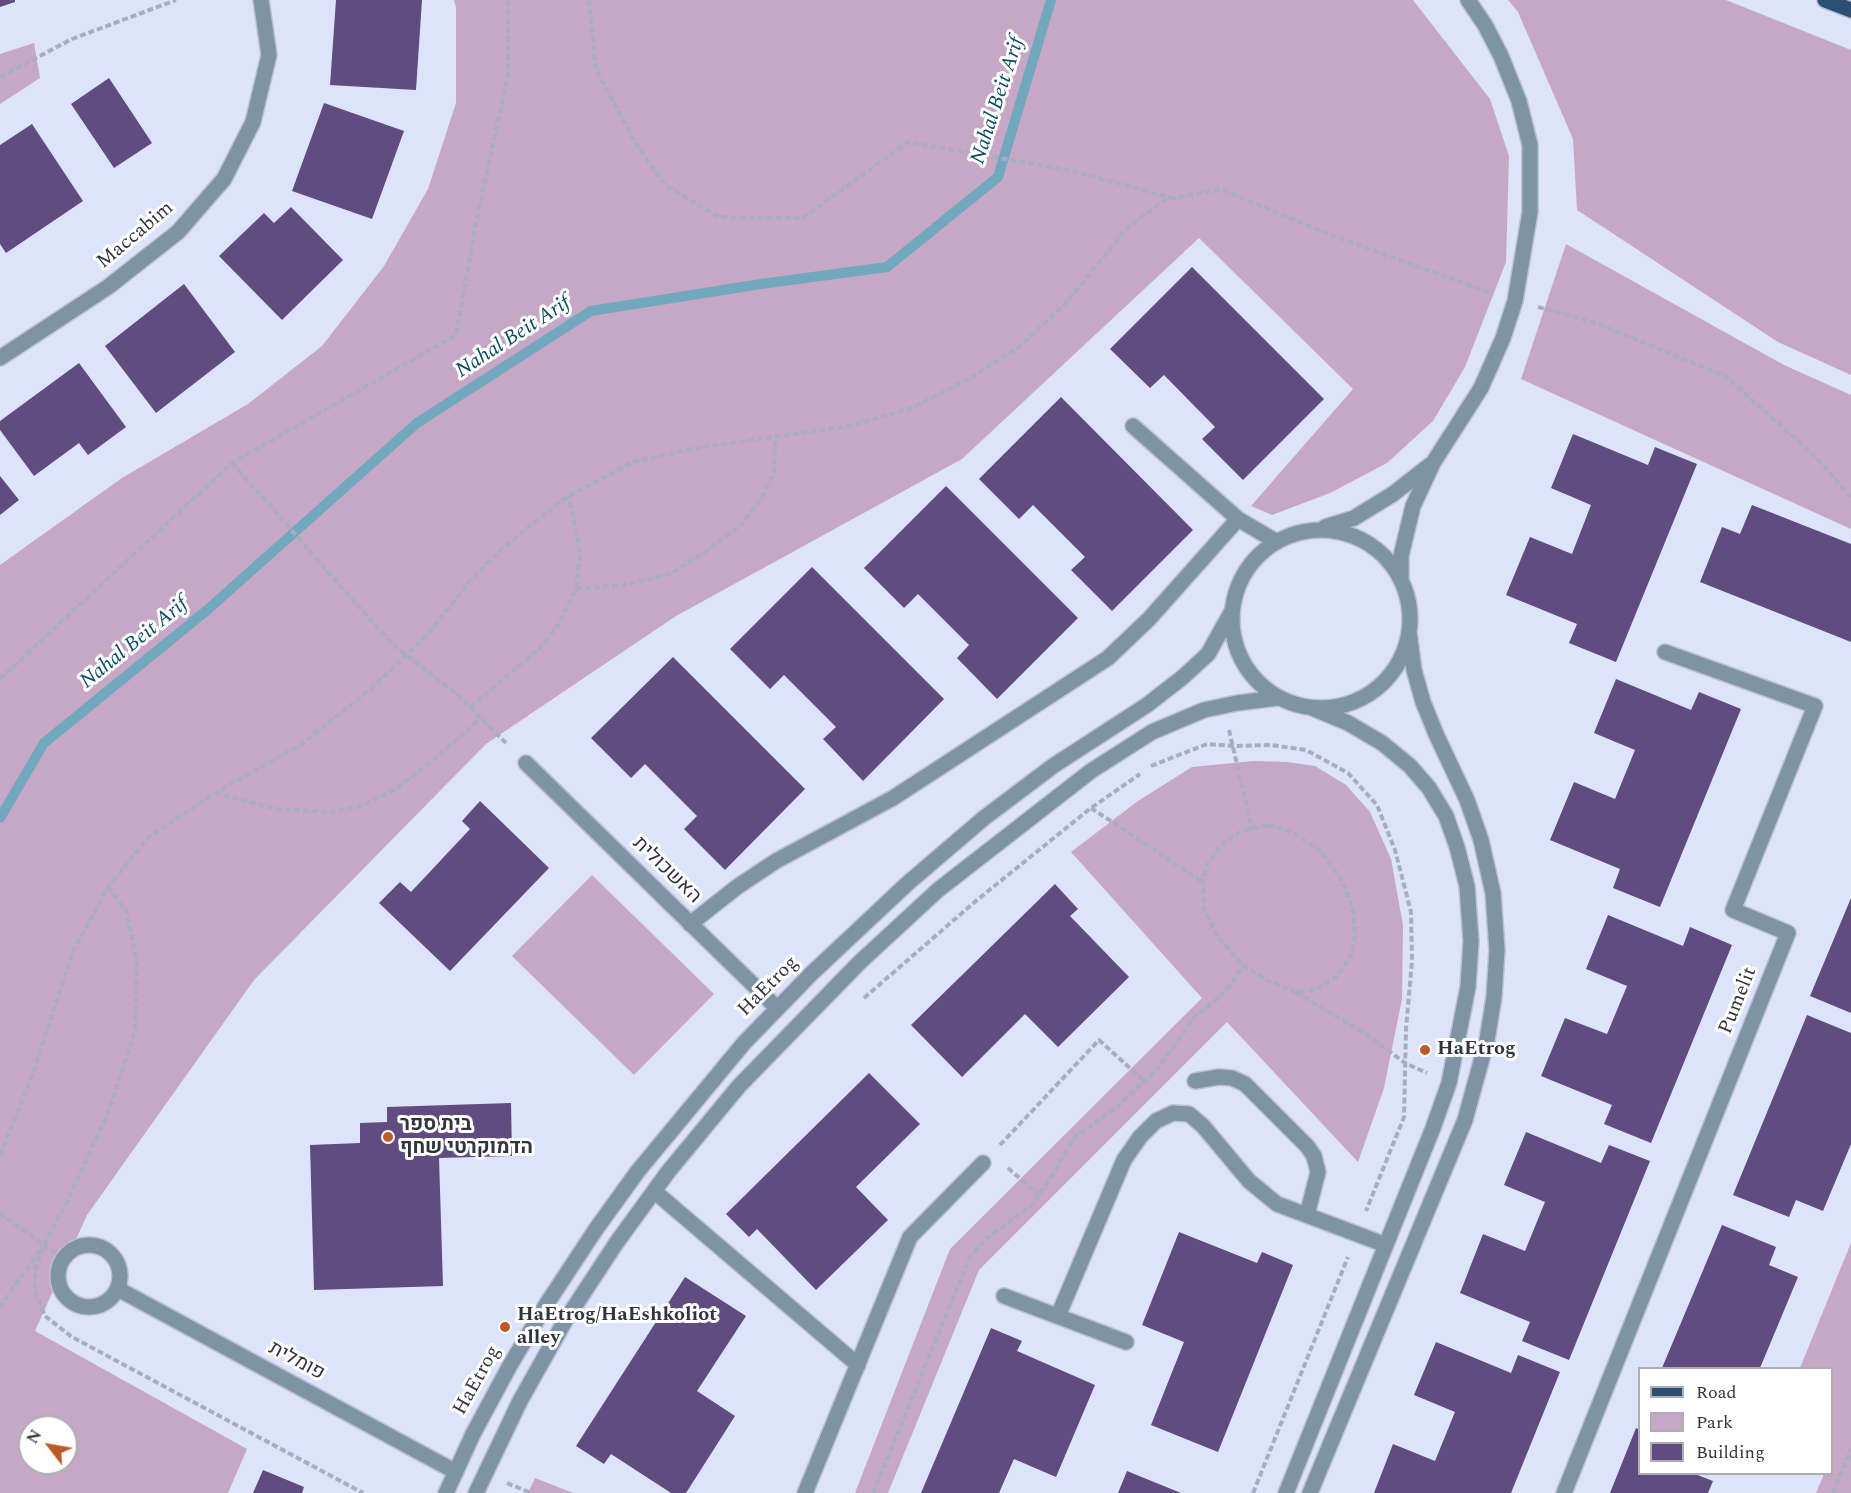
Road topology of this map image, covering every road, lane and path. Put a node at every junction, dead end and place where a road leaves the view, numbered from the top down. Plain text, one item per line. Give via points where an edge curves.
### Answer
1 (176, 0) edge
2 (261, 0) edge
3 (508, 0) edge
4 (589, 0) edge
5 (1468, 0) edge
6 (1825, 0) edge
7 (1851, 10) edge
8 (0, 77) edge
9 (1173, 198) junction
10 (1515, 301) junction
11 (0, 358) edge
12 (1133, 426) dead end
13 (775, 438) junction
14 (232, 463) junction
15 (1433, 463) junction
16 (569, 496) junction
17 (1851, 497) edge
18 (1238, 519) junction
19 (1318, 529) junction
20 (1276, 542) junction
21 (1401, 578) junction
22 (576, 589) junction
23 (1232, 611) junction
24 (1409, 632) junction
25 (1665, 652) dead end
26 (406, 655) junction
27 (0, 679) edge
28 (1278, 698) junction
29 (1223, 706) junction
30 (470, 707) junction
31 (1312, 708) junction
32 (481, 718) junction
33 (1233, 746) junction
34 (526, 763) joint
35 (1150, 766) dead end
36 (1142, 772) dead end
37 (215, 793) junction
38 (1060, 795) junction
39 (1091, 808) junction
40 (1252, 829) junction
41 (1203, 882) junction
42 (108, 887) junction
43 (690, 924) junction
44 (1244, 965) junction
45 (1295, 992) junction
46 (860, 1002) dead end
47 (777, 1008) junction
48 (1405, 1063) junction
49 (1144, 1081) junction
50 (1195, 1081) dead end
51 (1449, 1083) junction
52 (0, 1155) edge
53 (987, 1158) junction
54 (654, 1191) junction
55 (1039, 1195) junction
56 (0, 1213) edge
57 (1307, 1215) junction
58 (1357, 1234) junction
59 (44, 1245) junction
60 (1386, 1245) junction
61 (63, 1259) junction
62 (118, 1289) junction
63 (1004, 1296) dead end
64 (0, 1307) edge
65 (1058, 1316) junction
66 (1126, 1342) dead end
67 (858, 1365) junction
68 (1851, 1449) edge
69 (456, 1472) junction
70 (363, 1493) edge
71 (446, 1493) edge
72 (476, 1493) edge
73 (805, 1493) edge
74 (873, 1493) edge
75 (1253, 1493) edge
76 (1286, 1493) edge
77 (1310, 1493) edge
78 (1564, 1493) edge
79 (1833, 1493) edge

1 - 8 path via 72,39
2 - 11 street, Maccabim via 269,55 253,122 225,179 178,232 108,287
3 - 14 path via 508,75 456,335
4 - 9 path via 596,69 635,142 665,185 719,217 803,218 908,142 1073,171
5 - 10 street via 1501,56 1519,101 1530,145 1530,212
6 - 7 main road
9 - 10 path via 1221,189 1328,234
9 - 13 path via 1164,200 1128,227 1066,303 1020,346 974,376 912,408 849,426
10 - 15 street via 1481,388
10 - 17 path via 1596,323 1725,376 1812,453
12 - 18 street
13 - 16 path via 697,448 633,462
13 - 22 path via 774,472 761,499 741,525 670,574 624,585
14 - 26 path
14 - 27 path
15 - 19 street via 1354,518
15 - 21 street via 1413,506 1401,556
16 - 22 path via 580,554
16 - 26 path via 503,548
18 - 20 street
18 - 43 street via 1149,619 1108,657 894,798 776,861
19 - 20 street via 1290,534
19 - 21 street via 1358,536 1390,561
20 - 23 street via 1246,568 1234,594
21 - 24 street via 1409,602
22 - 30 path via 559,624 539,649
23 - 28 street via 1236,650 1243,664 1264,689
23 - 47 street, HaEtrog via 1208,654 1183,677 984,818 908,883
24 - 31 street via 1404,652 1381,686 1347,705
24 - 77 street via 1414,670 1424,702 1481,840 1493,893 1497,950 1494,997 1487,1040 1465,1120
25 - 78 street, Pumelit via 1815,706 1733,910 1788,933
26 - 30 path
26 - 37 path via 302,744
28 - 29 street
28 - 31 street
29 - 33 path
29 - 38 street via 1152,732
30 - 32 path
31 - 51 street via 1382,743 1410,766 1446,816 1467,886 1471,941 1468,987
32 - 34 path
32 - 37 path via 396,789 358,807 332,812 277,809
33 - 35 path via 1207,744
33 - 40 path
33 - 48 path via 1271,745 1306,750 1348,773 1377,805 1395,850 1412,912
34 - 43 street, האשכולית
36 - 39 path
37 - 42 path via 149,837
38 - 39 path
38 - 54 street via 938,890 860,962 739,1086
39 - 41 path
39 - 46 path
40 - 41 path via 1224,842 1207,865
40 - 45 path via 1268,825 1293,832 1322,853 1341,879 1353,909 1352,954 1336,977 1314,990
41 - 44 path via 1204,908 1217,936
42 - 52 path via 73,951 32,1076
42 - 59 path via 126,910 137,962 135,1031 108,1113
43 - 47 street, האשכולית
44 - 45 path
44 - 49 path via 1217,999 1194,1018
45 - 48 path via 1369,1036
47 - 69 street, HaEtrog via 690,1107 596,1230 509,1366
48 - 51 path
48 - 58 path via 1404,1117
49 - 53 path via 1099,1040
49 - 55 path via 1076,1137
50 - 57 street via 1219,1077 1245,1084 1307,1146 1318,1172
51 - 60 street
53 - 55 path
53 - 67 street via 910,1237
54 - 67 street
54 - 72 street via 565,1321 520,1401
55 - 74 path via 970,1257
56 - 59 path
57 - 58 street
57 - 65 street via 1263,1194 1203,1126 1189,1114 1173,1113 1156,1121 1124,1160
58 - 60 street
58 - 75 path
59 - 61 path
59 - 64 path
59 - 70 path via 35,1270 35,1290 45,1316 72,1336
60 - 76 street
61 - 62 street via 80,1246 100,1247 116,1259 120,1269
61 - 62 street via 59,1268 60,1289 74,1304 103,1304
62 - 69 street, פומלית
63 - 65 street
65 - 66 street
67 - 73 street
68 - 79 path
69 - 71 street, HaEtrog

